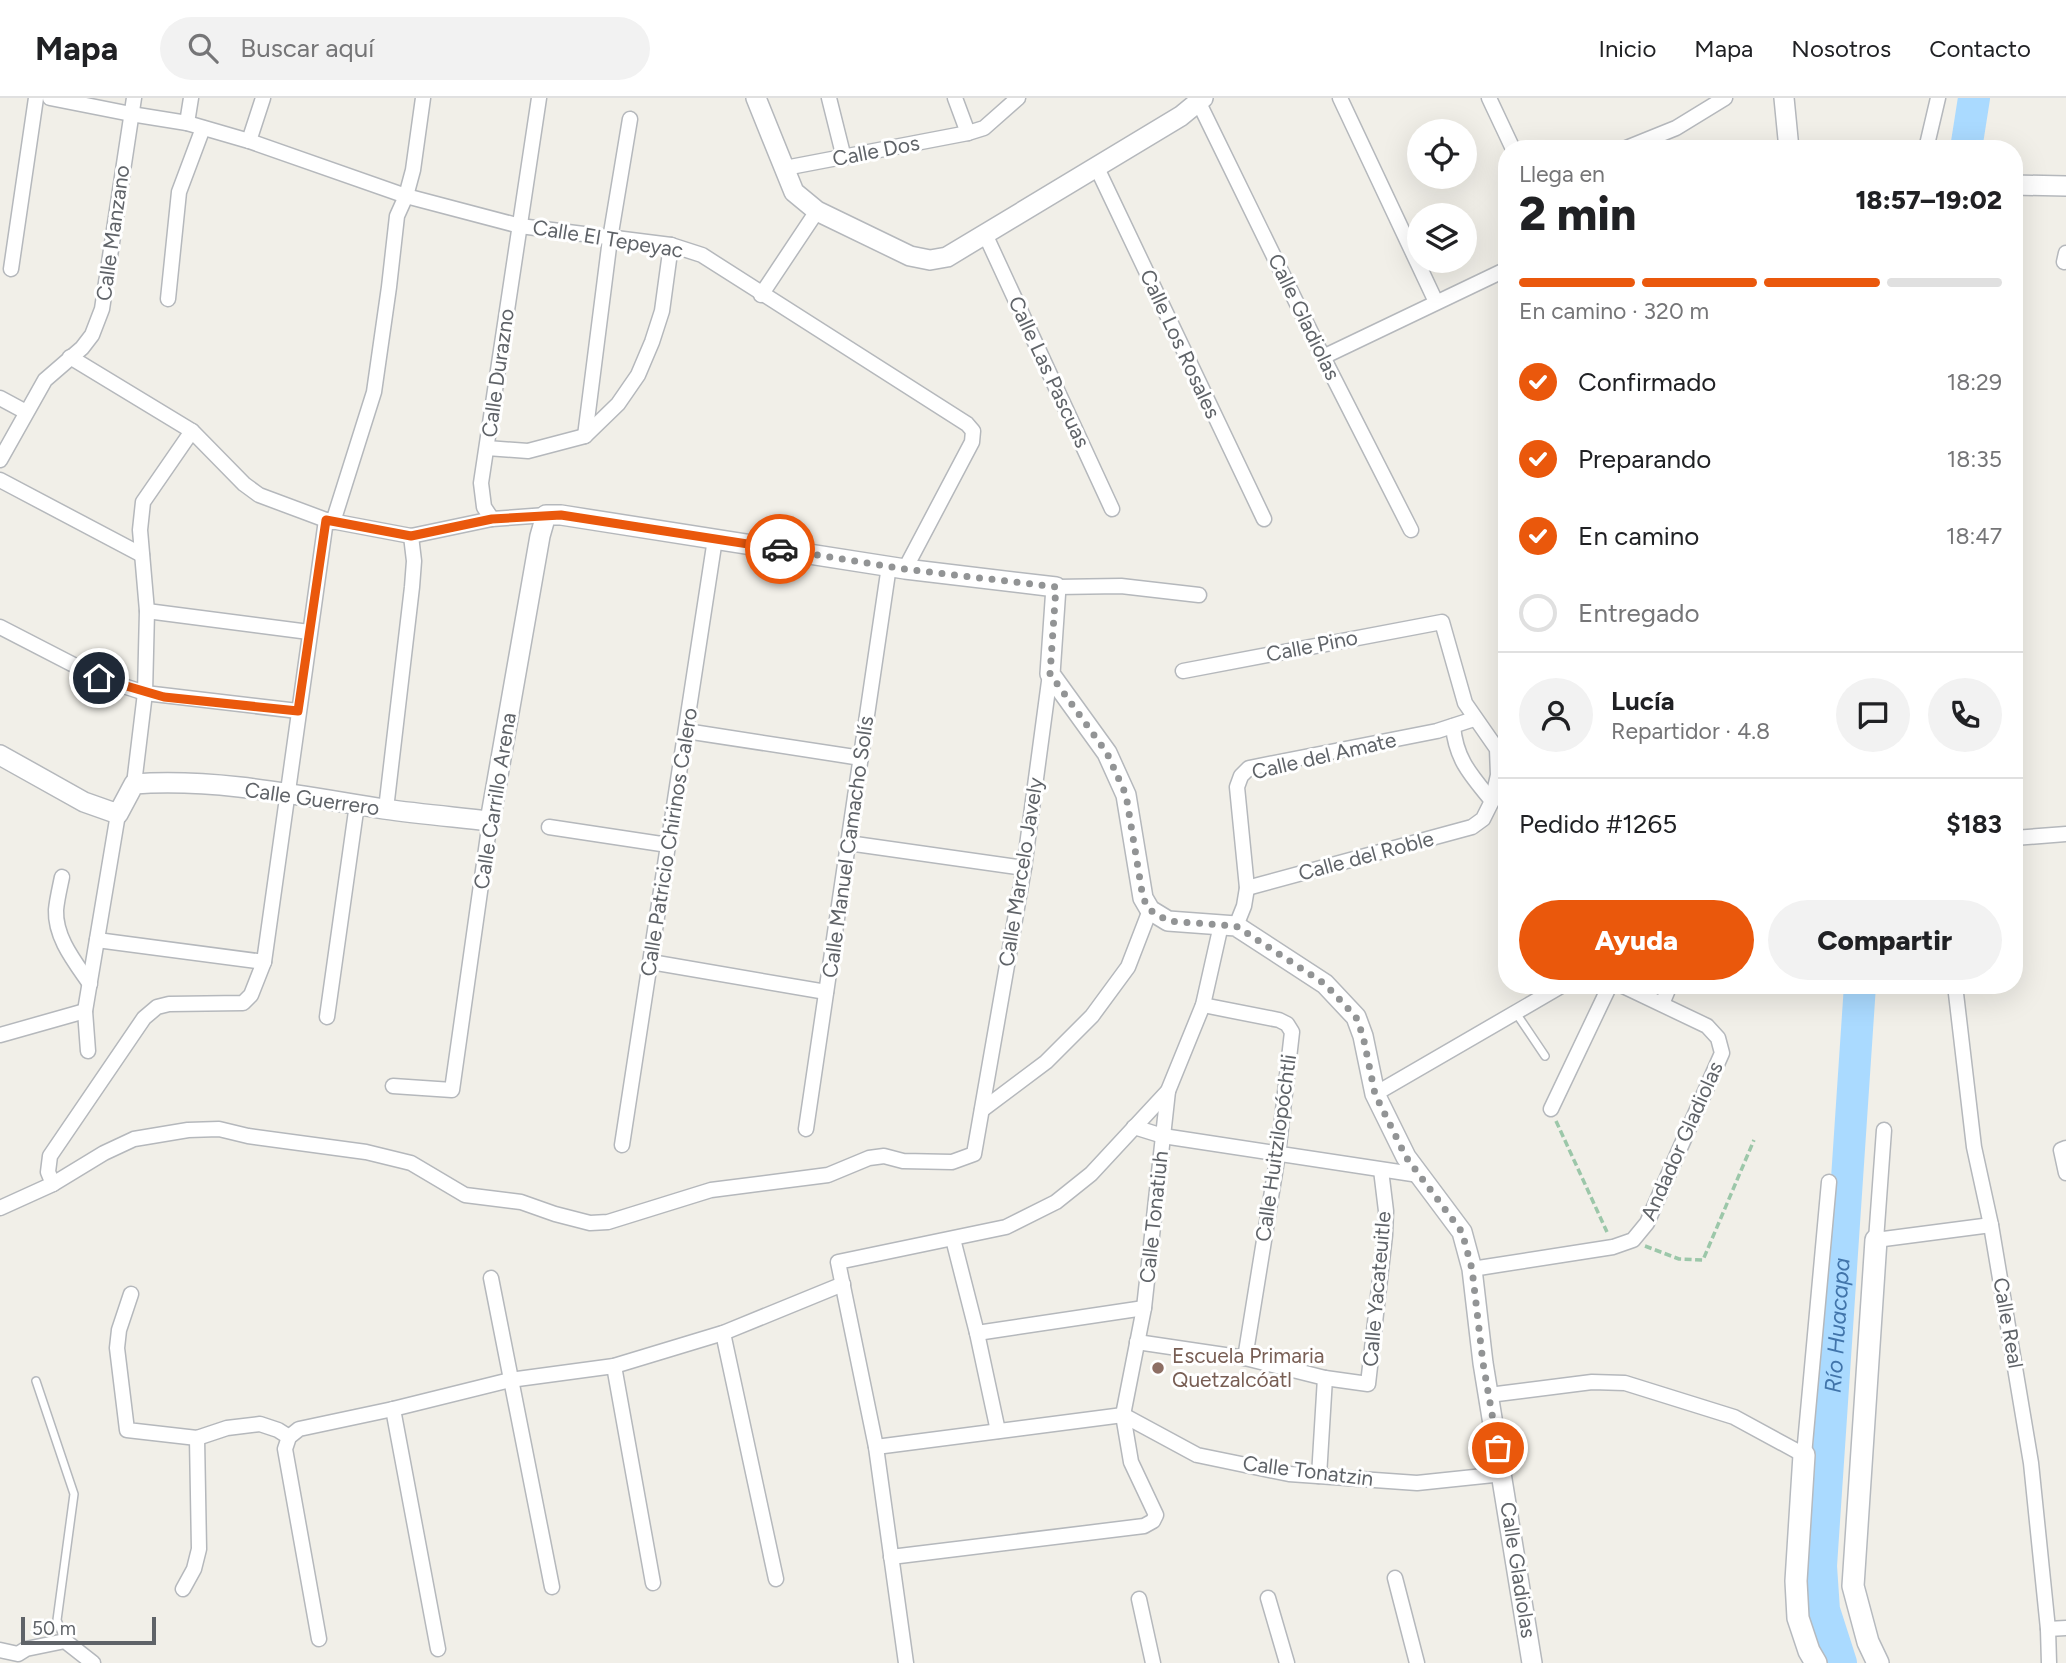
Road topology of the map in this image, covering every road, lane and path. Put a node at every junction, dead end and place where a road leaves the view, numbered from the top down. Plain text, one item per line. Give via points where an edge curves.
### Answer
1 (36, 98) edge
2 (50, 98) edge
3 (134, 98) edge
4 (191, 98) edge
5 (263, 98) edge
6 (424, 98) edge
7 (539, 98) edge
8 (756, 98) edge
9 (829, 98) edge
10 (955, 98) edge
11 (1018, 98) edge
12 (1340, 98) edge
13 (1489, 98) edge
14 (1725, 98) edge
15 (1784, 98) edge
16 (1938, 98) edge
17 (1201, 100) edge
18 (131, 114) junction
19 (631, 118) dead end
20 (187, 123) junction
21 (203, 128) junction
22 (968, 133) junction
23 (1509, 140) edge
24 (1646, 140) edge
25 (1788, 140) edge
26 (1928, 140) edge
27 (249, 141) junction
28 (844, 158) junction
29 (785, 168) junction
30 (1097, 168) junction
31 (2023, 185) edge
32 (2066, 186) edge
33 (406, 196) junction
34 (817, 211) junction
35 (520, 226) junction
36 (985, 234) junction
37 (610, 239) junction
38 (671, 245) junction
39 (12, 269) dead end
40 (1498, 273) edge
41 (761, 295) junction
42 (168, 299) dead end
43 (1436, 302) junction
44 (1323, 357) junction
45 (70, 358) junction
46 (0, 398) edge
47 (26, 412) junction
48 (192, 430) junction
49 (585, 436) junction
50 (487, 448) junction
51 (0, 460) edge
52 (0, 480) edge
53 (1112, 509) dead end
54 (546, 514) junction
55 (492, 519) junction
56 (1264, 519) dead end
57 (329, 521) junction
58 (1411, 530) dead end
59 (411, 536) junction
60 (715, 539) junction
61 (142, 555) junction
62 (897, 567) junction
63 (1056, 587) junction
64 (1199, 595) dead end
65 (147, 611) junction
66 (0, 627) edge
67 (309, 632) junction
68 (1183, 671) dead end
69 (1050, 674) junction
70 (145, 693) junction
71 (298, 711) junction
72 (1474, 719) junction
73 (1453, 726) junction
74 (686, 731) junction
75 (1498, 743) edge
76 (0, 755) edge
77 (861, 758) junction
78 (1498, 775) edge
79 (134, 784) junction
80 (289, 793) junction
81 (1492, 801) junction
82 (356, 804) junction
83 (386, 809) junction
84 (118, 814) junction
85 (490, 821) junction
86 (549, 827) dead end
87 (2066, 834) edge
88 (2023, 837) edge
89 (848, 843) junction
90 (668, 845) junction
91 (1024, 868) junction
92 (62, 877) dead end
93 (1247, 888) junction
94 (1150, 910) junction
95 (1228, 925) junction
96 (97, 940) junction
97 (264, 962) junction
98 (651, 962) junction
99 (90, 984) junction
100 (827, 992) junction
101 (1548, 994) edge
102 (1606, 994) edge
103 (1640, 994) edge
104 (1666, 994) edge
105 (1956, 994) edge
106 (1661, 1004) junction
107 (1203, 1005) junction
108 (85, 1011) junction
109 (1516, 1013) junction
110 (327, 1017) dead end
111 (0, 1035) edge
112 (88, 1051) dead end
113 (1545, 1056) dead end
114 (393, 1086) dead end
115 (1168, 1091) junction
116 (1375, 1094) junction
117 (1551, 1109) joint
118 (982, 1110) junction
119 (1134, 1127) junction
120 (806, 1129) dead end
121 (1884, 1130) dead end
122 (1163, 1136) junction
123 (1754, 1140) dead end
124 (622, 1145) dead end
125 (2066, 1148) edge
126 (1278, 1154) junction
127 (1381, 1170) junction
128 (2066, 1173) edge
129 (1419, 1175) junction
130 (1829, 1182) dead end
131 (53, 1184) junction
132 (0, 1208) edge
133 (1991, 1225) junction
134 (953, 1239) junction
135 (1633, 1240) junction
136 (1876, 1240) junction
137 (1613, 1247) junction
138 (1472, 1269) junction
139 (491, 1278) dead end
140 (843, 1284) junction
141 (131, 1294) dead end
142 (1144, 1308) junction
143 (723, 1333) junction
144 (977, 1333) junction
145 (1137, 1342) junction
146 (1245, 1358) junction
147 (614, 1366) junction
148 (1325, 1378) junction
149 (510, 1380) junction
150 (36, 1381) dead end
151 (1489, 1395) junction
152 (393, 1409) junction
153 (1123, 1415) junction
154 (998, 1432) junction
155 (289, 1437) junction
156 (197, 1438) junction
157 (876, 1447) junction
158 (1804, 1455) junction
159 (1503, 1474) junction
160 (1319, 1476) junction
161 (891, 1557) junction
162 (1395, 1578) dead end
163 (776, 1579) dead end
164 (653, 1583) dead end
165 (552, 1587) dead end
166 (183, 1589) dead end
167 (1268, 1598) dead end
168 (1139, 1599) dead end
169 (2066, 1628) edge
170 (2048, 1629) junction
171 (319, 1639) dead end
172 (65, 1641) junction
173 (0, 1650) edge
174 (438, 1650) dead end
175 (17, 1658) edge
176 (93, 1663) edge
177 (906, 1663) edge
178 (1153, 1663) edge
179 (1287, 1663) edge
180 (1417, 1663) edge
181 (1532, 1663) edge
182 (1816, 1663) edge
183 (1878, 1663) edge
184 (2049, 1663) edge

1 - 39 street
2 - 18 street, Calle El Tepeyac
3 - 18 street, Calle Manzano
4 - 20 street
5 - 27 street
6 - 33 street
7 - 35 street, Calle Durazno
8 - 29 street
9 - 28 street
10 - 22 street
11 - 22 street, Calle Dos via 984,128
12 - 43 street
13 - 23 street
14 - 24 street
15 - 25 street
16 - 26 street
17 - 30 street
17 - 44 street, Calle Gladiolas
18 - 20 street, Calle El Tepeyac
18 - 45 street, Calle Manzano via 103,309 92,335
19 - 37 street
20 - 21 street, Calle El Tepeyac
21 - 27 street, Calle El Tepeyac
21 - 42 street via 179,192
22 - 28 street, Calle Dos
27 - 33 street, Calle El Tepeyac
28 - 29 street, Calle Dos
29 - 34 street via 794,192
30 - 36 street
30 - 56 street, Calle Los Rosales
31 - 32 street
33 - 35 street, Calle El Tepeyac
33 - 57 street via 397,216 374,392
34 - 36 street via 909,256 930,260 947,257
34 - 41 street
35 - 37 street, Calle El Tepeyac
35 - 50 street, Calle Durazno
36 - 53 street, Calle Las Pascuas
37 - 38 street, Calle El Tepeyac
37 - 49 street
38 - 41 street, Calle El Tepeyac via 702,255
38 - 49 street via 662,311 638,374 618,404
40 - 43 street
41 - 62 street, Calle El Tepeyac via 973,431 972,442
43 - 44 street
44 - 58 street, Calle Gladiolas
45 - 47 street, Calle Manzano via 45,380
45 - 48 street
46 - 47 street
47 - 51 street, Calle Manzano
48 - 57 street via 259,495
48 - 61 street via 144,502
49 - 50 street via 528,451
50 - 55 street, Calle Durazno via 481,483 484,507
52 - 61 street
54 - 55 street
54 - 60 street
54 - 85 street, Calle Carrillo Arena
55 - 59 street
57 - 59 street
57 - 67 street
59 - 83 street via 412,587
60 - 62 street
60 - 74 street, Calle Patricio Chirinos Calero
61 - 65 street
62 - 63 street
62 - 77 street, Calle Manuel Camacho Solís
63 - 64 street via 1121,586
63 - 69 street, Calle Marcelo Javely
65 - 67 street
65 - 70 street
66 - 70 street via 99,678
67 - 71 street
68 - 72 street, Calle Pino via 1442,622 1465,703
69 - 91 street, Calle Marcelo Javely
69 - 94 street via 1107,753 1126,795 1143,898
70 - 71 street
70 - 79 street
71 - 80 street
72 - 73 street, Calle del Amate
72 - 75 street
73 - 81 street via 1461,761
73 - 93 street, Calle del Amate via 1249,768 1237,788
74 - 77 street
74 - 90 street, Calle Patricio Chirinos Calero
76 - 84 street via 84,802
77 - 89 street, Calle Manuel Camacho Solís
78 - 81 street
79 - 80 street, Calle Guerrero via 164,782
79 - 84 street
80 - 82 street, Calle Guerrero
80 - 97 street
81 - 93 street, Calle del Roble via 1483,819 1472,827
82 - 83 street, Calle Guerrero
82 - 110 street
83 - 85 street, Calle Guerrero
84 - 96 street
85 - 114 street, Calle Carrillo Arena via 452,1090
86 - 90 street
87 - 88 street
89 - 91 street
89 - 100 street, Calle Manuel Camacho Solís
90 - 98 street, Calle Patricio Chirinos Calero
91 - 118 street, Calle Marcelo Javely
92 - 99 street via 56,911 60,930 66,950
93 - 95 street, Calle del Amate via 1244,906
94 - 95 street via 1168,921
94 - 118 street via 1128,967 1093,1016 1046,1062
95 - 107 street, Calle del Amate
95 - 116 street, Calle Gladiolas via 1325,984 1356,1017
96 - 97 street
96 - 99 street
97 - 131 street via 243,1003 169,1004 144,1018 50,1156 48,1172
98 - 100 street
98 - 124 street, Calle Patricio Chirinos Calero
99 - 108 street
100 - 120 street, Calle Manuel Camacho Solís
101 - 109 street
102 - 117 street
103 - 106 street
104 - 106 street
105 - 133 street, Calle Real via 1974,1147
106 - 135 street, Andador Gladiolas via 1707,1026 1718,1038 1722,1053 1647,1223
107 - 115 street, Calle del Amate
107 - 126 street, Calle Huitzilopóchtli via 1279,1020 1292,1032
108 - 111 street
108 - 112 street
109 - 113 lane
109 - 116 street
115 - 119 street
115 - 122 street, Calle Tonatiuh
116 - 129 street, Calle Gladiolas
117 - 137 path
118 - 131 street, Calle Marcelo Javely via 974,1154 952,1162 869,1158 828,1175 710,1190 608,1222 590,1223 521,1202 465,1195 400,1160 219,1129 134,1139
119 - 122 street
119 - 134 street via 1091,1174 1056,1202 1006,1227
121 - 136 street
122 - 126 street
122 - 142 street, Calle Tonatiuh
123 - 135 path via 1703,1259 1679,1259
125 - 128 street via 2061,1150
126 - 127 street
126 - 146 street, Calle Huitzilopóchtli
127 - 129 street
127 - 148 street, Calle Yacateuitle via 1385,1235 1368,1384
129 - 138 street, Calle Gladiolas via 1462,1232
130 - 158 street
131 - 132 street
133 - 136 street
133 - 170 street, Calle Real via 2032,1463
134 - 140 street via 838,1262
134 - 144 street
135 - 137 street
136 - 183 main road via 1853,1586
137 - 138 street
138 - 151 street, Calle Gladiolas
139 - 149 street
140 - 143 street
140 - 157 street
141 - 156 street via 117,1348 127,1430
142 - 144 street
142 - 145 street, Calle Tonatiuh
143 - 147 street
143 - 163 street
144 - 154 street
145 - 146 street, Calle Yacateuitle
145 - 153 street, Calle Tonatiuh
146 - 148 street, Calle Yacateuitle
147 - 149 street
147 - 164 street
148 - 160 street
149 - 152 street
149 - 165 street
150 - 172 lane via 74,1494 57,1620
151 - 158 street via 1592,1382 1625,1383 1734,1417
151 - 159 street, Calle Gladiolas
152 - 155 street via 299,1429
152 - 174 street
153 - 154 street
153 - 160 street, Calle Tonatzin via 1197,1455
153 - 161 street via 1131,1462 1154,1508 1153,1521 1144,1526
154 - 157 street
155 - 156 street via 260,1424 227,1427
155 - 171 street via 285,1449
156 - 166 street via 199,1549
157 - 161 street
158 - 182 main road via 1798,1618
159 - 160 street, Calle Tonatzin via 1417,1483
159 - 181 street, Calle Gladiolas
161 - 177 street
162 - 180 street
167 - 179 street
168 - 178 street
169 - 170 street
170 - 184 street, Calle Real
172 - 175 street via 26,1648
172 - 176 street
173 - 175 street

